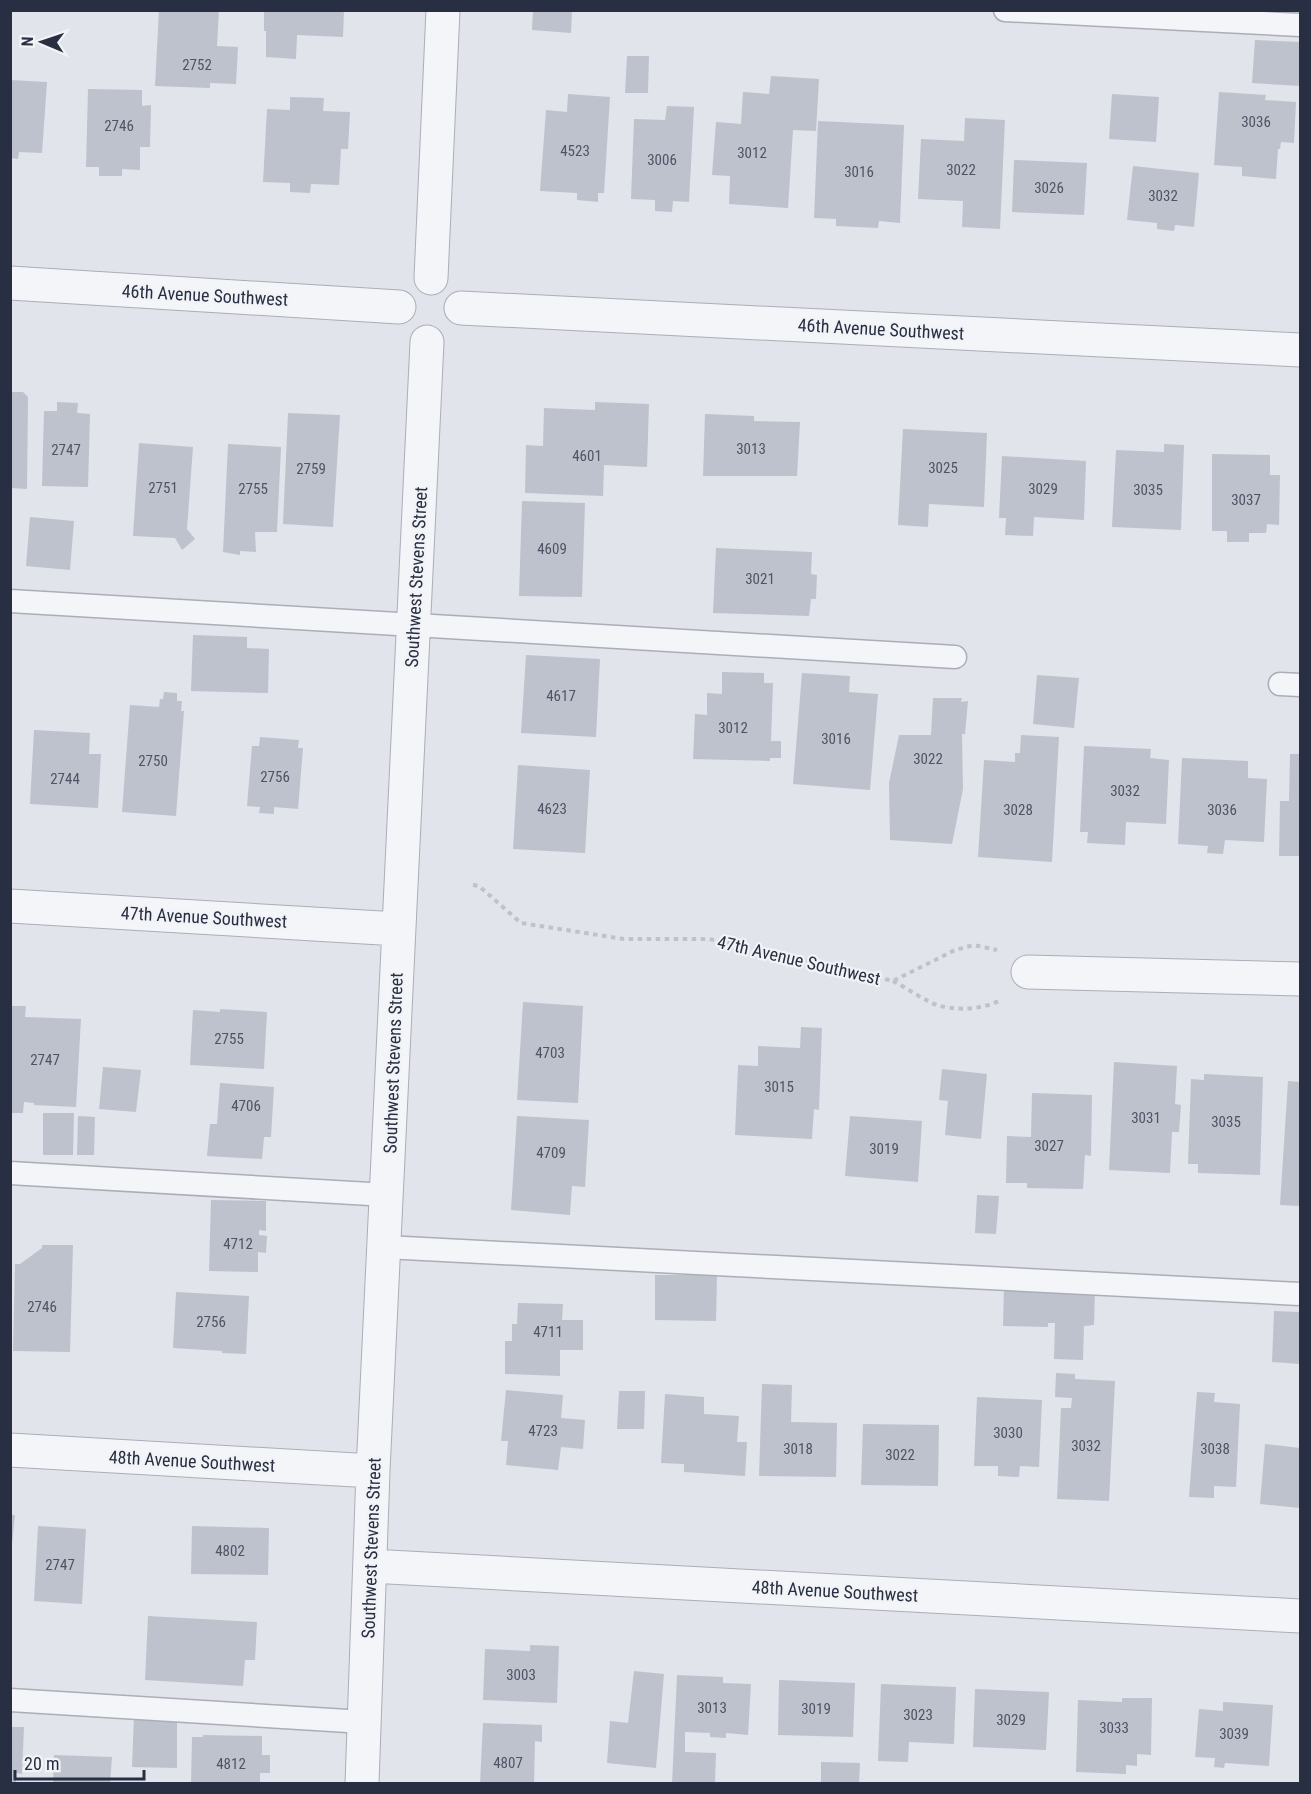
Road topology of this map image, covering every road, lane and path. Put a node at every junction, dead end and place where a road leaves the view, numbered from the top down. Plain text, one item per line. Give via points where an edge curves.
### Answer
1 (443, 10) edge
2 (1005, 10) edge
3 (1300, 25) edge
4 (431, 278) junction
5 (10, 283) edge
6 (399, 307) junction
7 (461, 308) junction
8 (427, 342) junction
9 (1300, 350) edge
10 (10, 601) edge
11 (414, 624) junction
12 (955, 657) dead end
13 (473, 885) dead end
14 (10, 906) edge
15 (398, 929) junction
16 (1028, 972) junction
17 (1300, 979) edge
18 (893, 981) junction
19 (10, 1173) edge
20 (387, 1196) junction
21 (385, 1247) junction
22 (1300, 1294) edge
23 (10, 1450) edge
24 (373, 1471) junction
25 (370, 1566) junction
26 (1300, 1616) edge
27 (10, 1700) edge
28 (364, 1722) junction
29 (362, 1784) edge

1 - 4 street
2 - 3 lane
4 - 6 street via 410,285
4 - 7 street via 448,284 461,300
5 - 6 street, 46th Avenue Southwest
6 - 8 street via 406,332
7 - 8 street via 455,331 436,342
7 - 9 street, 46th Avenue Southwest
8 - 11 street, Southwest Stevens Street
10 - 11 lane
11 - 12 lane
11 - 15 street, Southwest Stevens Street
13 - 18 path, 47th Avenue Southwest via 521,923 624,939 709,939
14 - 15 street, 47th Avenue Southwest
15 - 20 street, Southwest Stevens Street
16 - 17 street
16 - 18 path, 47th Avenue Southwest via 1017,954 974,945 955,950
16 - 18 path via 1018,991 990,1005 968,1009 939,1006
19 - 20 lane
20 - 21 street, Southwest Stevens Street
21 - 22 lane
21 - 24 street, Southwest Stevens Street
23 - 24 street, 48th Avenue Southwest
24 - 25 street, Southwest Stevens Street
25 - 26 street, 48th Avenue Southwest
25 - 28 street, Southwest Stevens Street
27 - 28 lane
28 - 29 street, Southwest Stevens Street

